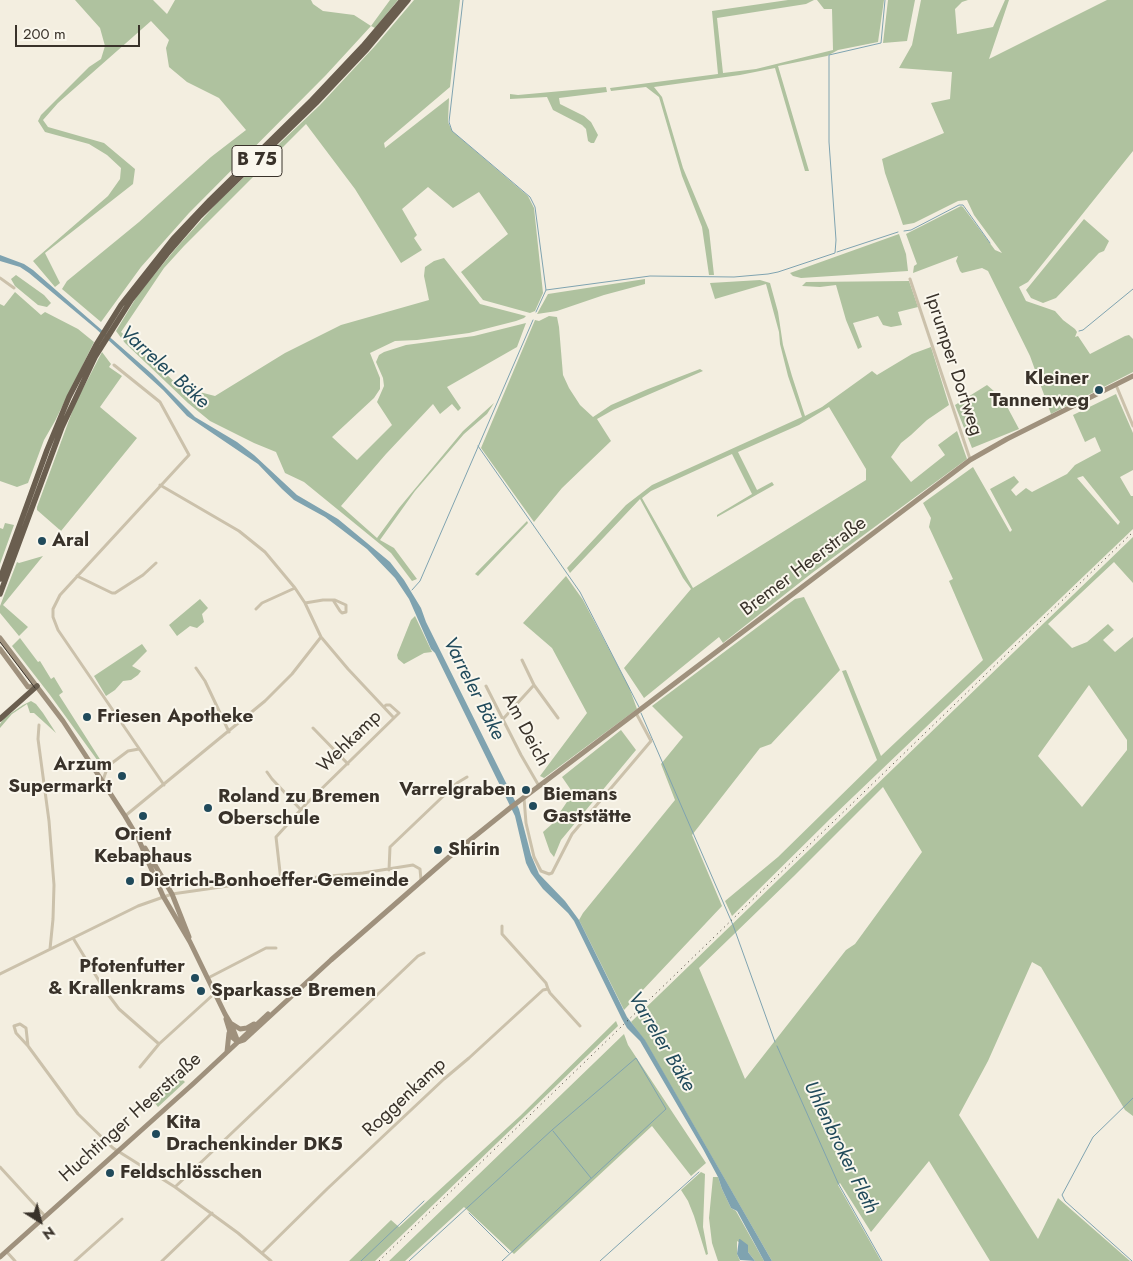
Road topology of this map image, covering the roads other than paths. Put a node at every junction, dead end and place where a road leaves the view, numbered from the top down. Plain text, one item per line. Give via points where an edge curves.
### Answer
1 (402, 0) edge
2 (408, 0) edge
3 (0, 278) edge
4 (910, 279) dead end
5 (14, 288) dead end
6 (110, 327) junction
7 (98, 347) junction
8 (114, 365) dead end
9 (1133, 376) edge
10 (1116, 385) junction
11 (1133, 426) edge
12 (970, 460) junction
13 (160, 485) junction
14 (156, 563) dead end
15 (77, 576) junction
16 (0, 579) edge
17 (295, 588) junction
18 (0, 594) edge
19 (332, 600) junction
20 (305, 603) junction
21 (256, 608) dead end
22 (322, 637) junction
23 (0, 638) edge
24 (0, 649) edge
25 (522, 660) dead end
26 (196, 668) dead end
27 (534, 685) junction
28 (37, 686) junction
29 (486, 686) dead end
30 (384, 707) junction
31 (639, 711) junction
32 (394, 718) junction
33 (558, 718) dead end
34 (0, 719) edge
35 (503, 719) junction
36 (39, 725) dead end
37 (313, 728) dead end
38 (229, 732) junction
39 (139, 749) junction
40 (348, 764) junction
41 (267, 772) dead end
42 (467, 777) dead end
43 (103, 780) junction
44 (164, 785) junction
45 (539, 786) junction
46 (524, 798) junction
47 (510, 808) joint
48 (301, 810) junction
49 (125, 816) junction
50 (138, 838) junction
51 (389, 870) junction
52 (421, 880) junction
53 (281, 881) junction
54 (172, 894) junction
55 (163, 896) junction
56 (502, 926) dead end
57 (74, 938) junction
58 (190, 942) junction
59 (276, 948) dead end
60 (50, 950) junction
61 (424, 953) dead end
62 (0, 974) edge
63 (208, 978) junction
64 (548, 989) junction
65 (215, 993) junction
66 (284, 1002) junction
67 (225, 1014) junction
68 (258, 1022) junction
69 (231, 1024) junction
70 (580, 1026) dead end
71 (230, 1032) junction
72 (238, 1042) junction
73 (159, 1044) junction
74 (28, 1046) junction
75 (227, 1052) junction
76 (140, 1067) dead end
77 (119, 1150) junction
78 (0, 1167) edge
79 (175, 1187) junction
80 (212, 1213) junction
81 (46, 1216) junction
82 (122, 1219) dead end
83 (6, 1251) junction
84 (262, 1253) junction
85 (0, 1257) edge
86 (15, 1261) edge
87 (75, 1261) edge
88 (162, 1261) edge
89 (271, 1261) edge

1 - 6 highway, B 75 via 312,100 173,239 139,281
2 - 6 highway, B 75 via 322,97 218,198 166,254
3 - 5 street
4 - 12 street, Iprumper Dorfweg
6 - 7 highway, B 75
7 - 16 highway, B 75 via 69,397 52,437
7 - 18 highway, B 75 via 51,452
8 - 13 street via 160,402 189,455
9 - 10 main road, Bremer Heerstraße
10 - 11 street
10 - 12 main road, Bremer Heerstraße
12 - 31 main road, Bremer Heerstraße
13 - 15 street
13 - 17 street via 239,531 265,552
14 - 15 street via 115,593
15 - 39 street via 60,595 53,617 58,630
17 - 20 street
17 - 21 street via 262,602
19 - 19 street via 342,613 346,612 346,605
19 - 20 street
20 - 22 street
22 - 30 street
22 - 38 street via 266,701
23 - 28 main road
24 - 28 main road via 28,687
25 - 27 street
26 - 38 street
27 - 33 street
27 - 35 street
28 - 34 highway
28 - 43 main road
29 - 35 street, Am Deich
30 - 32 street
30 - 32 street, Wehkamp via 390,705 399,713
31 - 45 main road, Bremer Heerstraße
31 - 46 street via 651,741 572,834 552,873 541,871 534,856
32 - 40 street, Wehkamp
35 - 45 street, Am Deich
36 - 60 street via 54,885
37 - 40 street
38 - 44 street
39 - 43 street via 128,751 108,766
39 - 44 street
40 - 48 street, Wehkamp
41 - 48 street
42 - 51 street via 390,847
43 - 49 main road
44 - 49 street
45 - 46 main road, Bremer Heerstraße
46 - 47 main road, Bremer Heerstraße
47 - 52 main road, Huchtinger Heerstraße
48 - 53 street, Wehkamp via 276,837
49 - 50 main road
50 - 54 main road
50 - 55 main road
51 - 52 street via 412,865 420,869
51 - 53 street
52 - 66 main road, Huchtinger Heerstraße
53 - 54 street
54 - 55 street
54 - 58 main road
55 - 57 street
55 - 58 main road
56 - 64 street via 502,934
57 - 60 street
57 - 73 street via 119,1009
58 - 63 main road
59 - 63 street via 266,948
60 - 62 street
61 - 79 street
63 - 65 main road
64 - 70 street
64 - 84 street, Roggenkamp via 542,990 444,1079
65 - 67 main road
65 - 73 street
66 - 68 main road, Huchtinger Heerstraße
66 - 72 main road, Huchtinger Heerstraße
67 - 69 main road
67 - 71 main road
68 - 69 main road via 240,1029
68 - 72 main road, Huchtinger Heerstraße
69 - 72 main road
71 - 72 main road
71 - 75 main road
72 - 75 main road, Huchtinger Heerstraße
73 - 76 street
74 - 74 street via 26,1028 20,1024 14,1026
74 - 77 street via 85,1122
75 - 77 main road, Huchtinger Heerstraße
77 - 79 street
77 - 81 main road, Huchtinger Heerstraße
78 - 81 street
79 - 80 street
80 - 84 street
80 - 88 street
81 - 83 main road, Huchtinger Heerstraße
82 - 87 street
83 - 85 main road, Huchtinger Heerstraße
83 - 86 street
84 - 89 street

